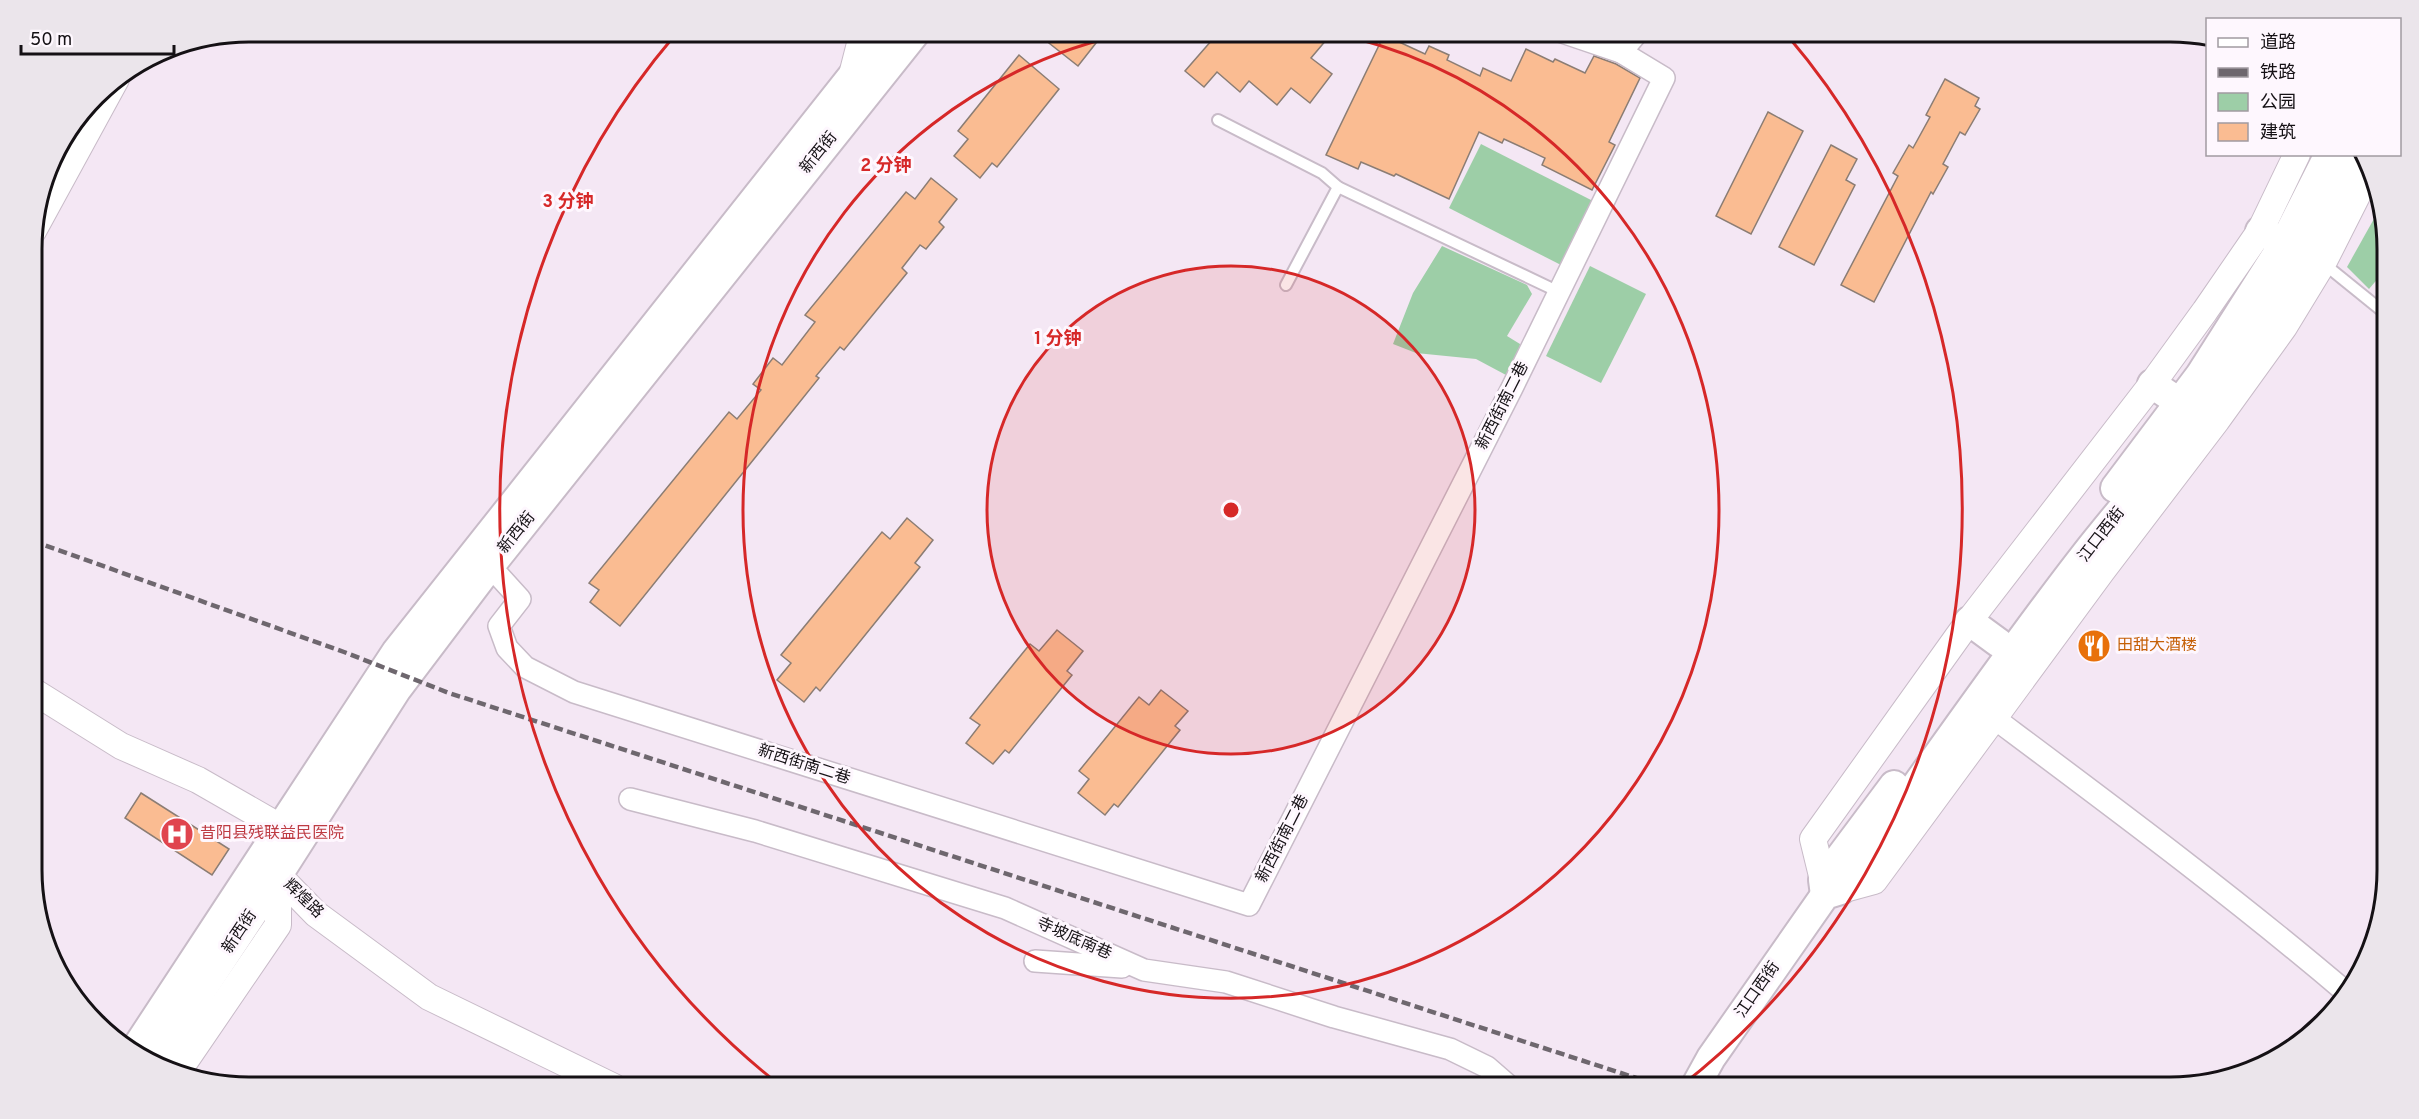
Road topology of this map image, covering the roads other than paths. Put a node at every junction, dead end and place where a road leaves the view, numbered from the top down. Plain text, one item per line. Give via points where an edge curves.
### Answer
1 (860, 42) edge
2 (879, 42) edge
3 (908, 42) edge
4 (1592, 42) edge
5 (1630, 42) edge
6 (1621, 52) junction
7 (852, 76) junction
8 (103, 103) edge
9 (1218, 120) dead end
10 (2297, 156) edge
11 (2328, 156) edge
12 (2353, 156) edge
13 (2364, 179) edge
14 (1338, 187) junction
15 (47, 206) edge
16 (2293, 247) junction
17 (1286, 285) dead end
18 (1559, 292) junction
19 (2377, 308) edge
20 (2152, 384) junction
21 (2200, 410) junction
22 (490, 566) junction
23 (1969, 621) junction
24 (2017, 651) junction
25 (42, 697) edge
26 (1994, 718) junction
27 (630, 800) dead end
28 (280, 828) junction
29 (278, 875) junction
30 (1830, 888) junction
31 (1035, 961) dead end
32 (1144, 970) junction
33 (2340, 987) edge
34 (138, 1044) edge
35 (158, 1055) edge
36 (182, 1066) edge
37 (593, 1077) edge
38 (1498, 1077) edge
39 (1701, 1077) edge

1 - 7 street
2 - 7 main road, 新西街
3 - 22 main road, 新西街
4 - 6 street, 新西街南二巷
5 - 6 street
6 - 18 street, 新西街南二巷 via 1664,78
7 - 28 main road, 新西街 via 396,652
8 - 15 street
9 - 14 lane via 1322,173
10 - 16 street
11 - 16 main road, 江口西街
12 - 16 main road, 江口西街 via 2327,211
13 - 16 street
14 - 17 lane
14 - 18 lane
16 - 19 lane
16 - 20 street
16 - 21 main road, 江口西街 via 2248,345
18 - 22 street, 新西街南二巷 via 1249,905 574,692 525,667 507,648 499,626 520,599
20 - 21 main road
20 - 23 street
21 - 24 main road, 江口西街
21 - 24 main road, 江口西街 via 2092,564
22 - 29 main road, 新西街 via 396,689
23 - 24 main road
23 - 30 street via 1813,839
24 - 26 street
24 - 30 main road, 江口西街
25 - 28 street via 121,746 198,780
26 - 30 street via 1874,880
26 - 33 street via 2144,830
27 - 32 street, 寺坡底南巷 via 766,834 1005,908
28 - 29 street, 辉煌路
28 - 34 main road, 新西街
29 - 35 main road, 新西街
29 - 36 street via 278,925
29 - 37 street, 辉煌路 via 316,914 429,997
30 - 39 main road, 江口西街
31 - 32 street
32 - 38 street, 寺坡底南巷 via 1226,982 1450,1049

